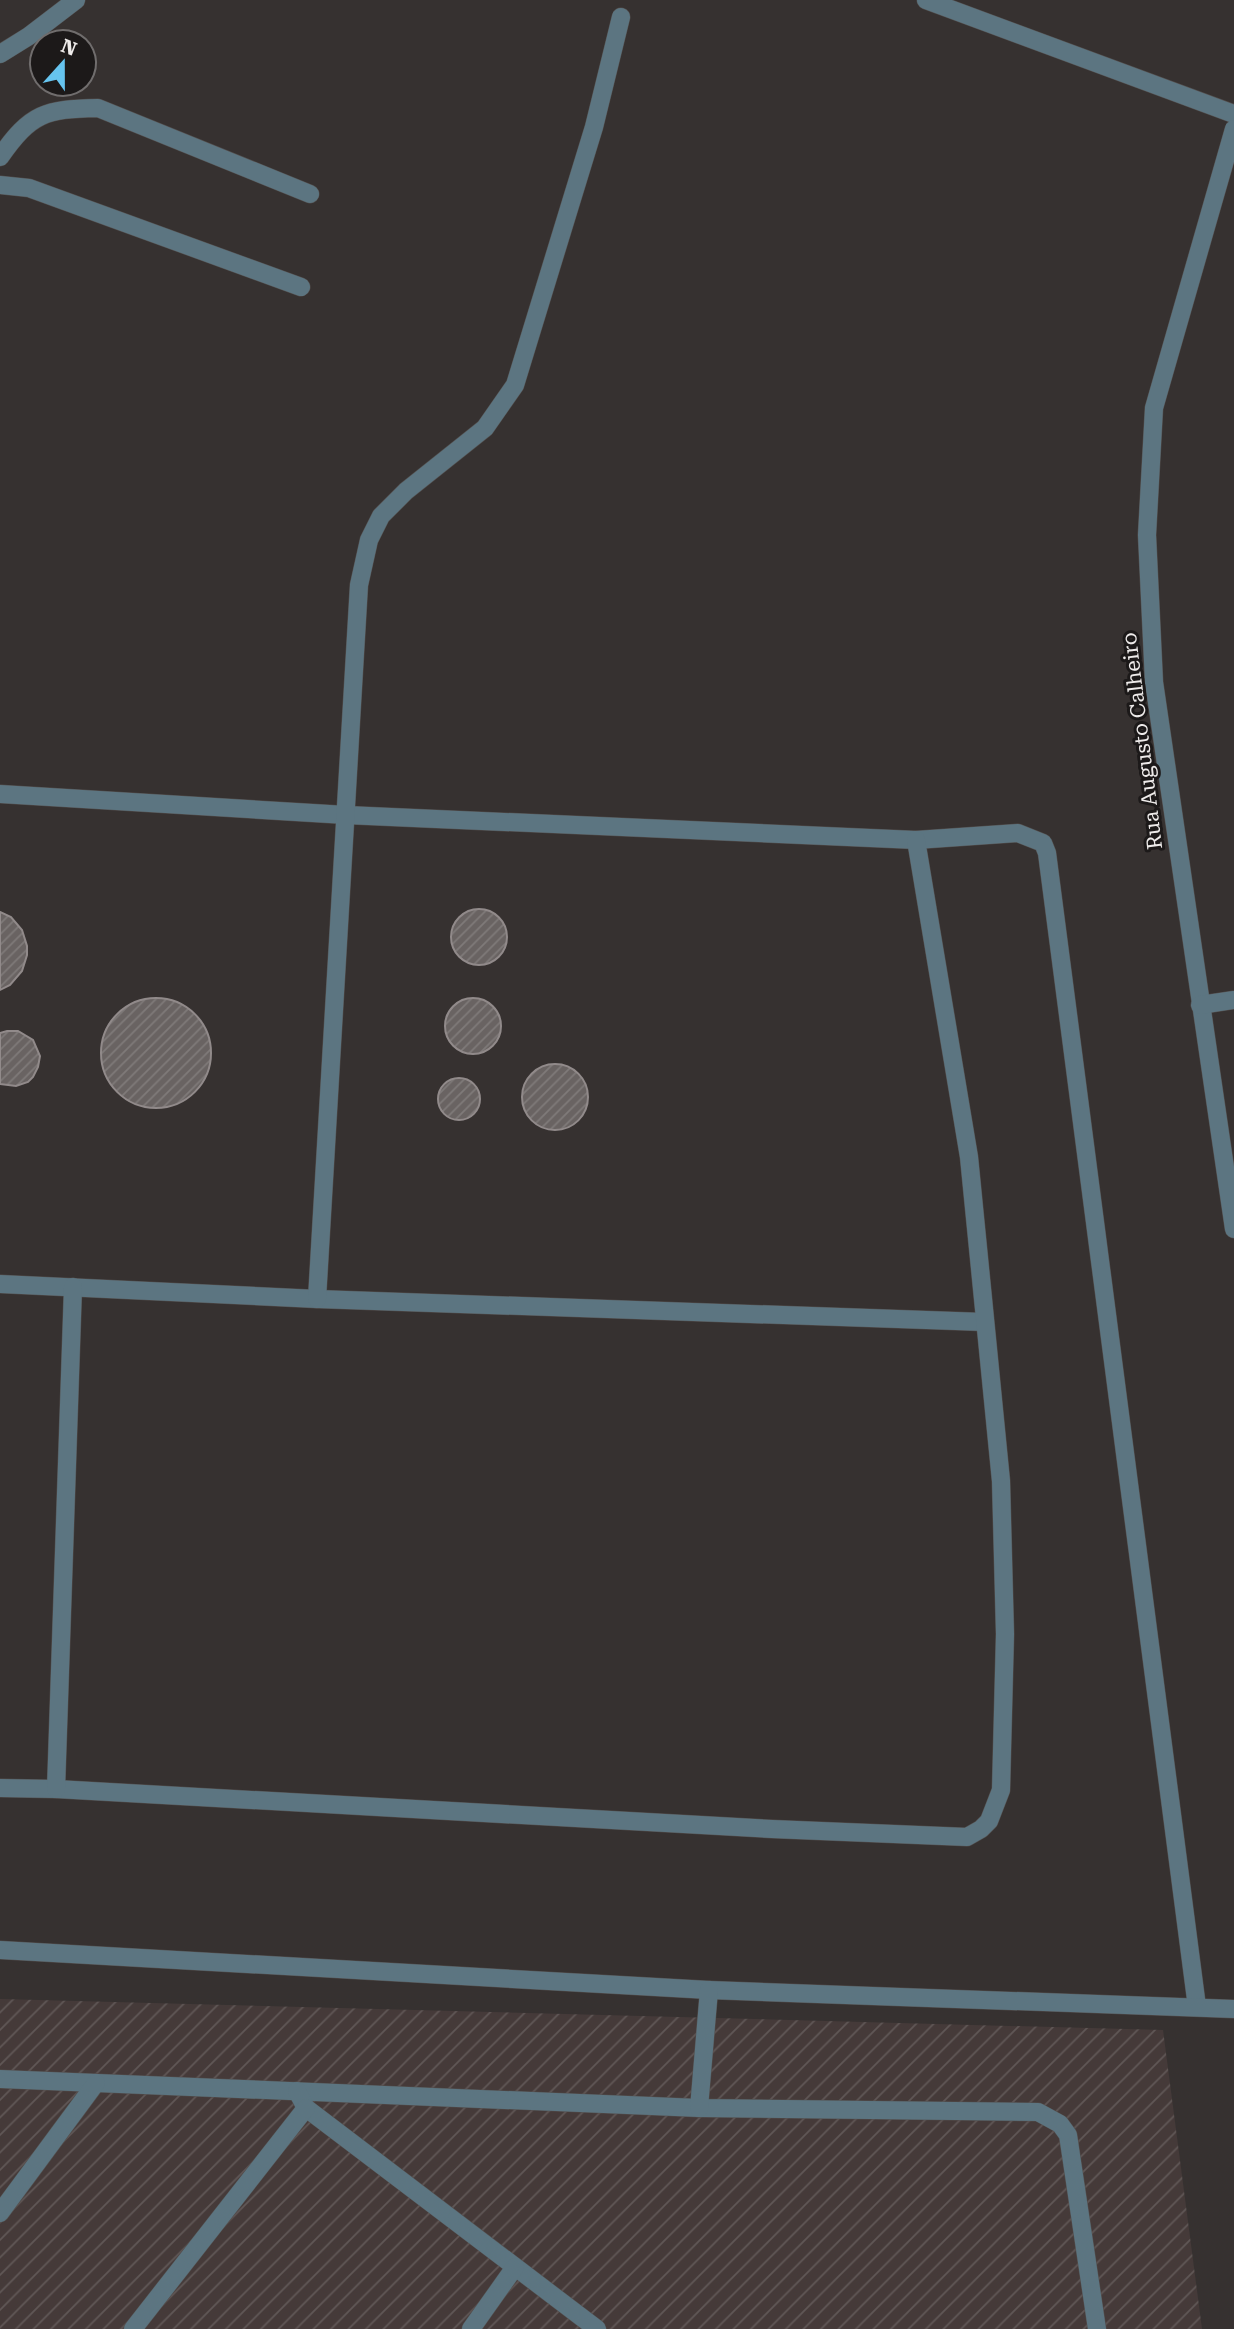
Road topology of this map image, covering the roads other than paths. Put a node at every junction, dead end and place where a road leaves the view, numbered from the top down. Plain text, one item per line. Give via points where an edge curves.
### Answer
1 (76, 0) edge
2 (926, 0) edge
3 (621, 17) dead end
4 (0, 54) edge
5 (1234, 114) edge
6 (1234, 129) edge
7 (0, 157) edge
8 (0, 185) edge
9 (310, 194) dead end
10 (300, 287) dead end
11 (0, 794) edge
12 (346, 814) junction
13 (916, 840) junction
14 (1234, 1000) edge
15 (1200, 1005) junction
16 (1234, 1229) edge
17 (0, 1284) edge
18 (73, 1287) junction
19 (317, 1299) junction
20 (984, 1322) junction
21 (0, 1788) edge
22 (56, 1789) junction
23 (0, 1950) edge
24 (709, 1990) junction
25 (1197, 2007) junction
26 (1234, 2009) edge
27 (0, 2079) edge
28 (96, 2083) junction
29 (297, 2091) junction
30 (306, 2108) junction
31 (699, 2108) junction
32 (0, 2213) edge
33 (515, 2267) junction
34 (133, 2329) edge
35 (471, 2329) edge
36 (597, 2329) edge
37 (1097, 2329) edge

1 - 4 street
2 - 5 street
3 - 12 street via 594,127 515,384 485,428 407,491 382,516 369,540 359,585
6 - 15 street, Rua Augusto Calheiro via 1154,408 1147,535 1154,682
7 - 9 street via 27,123 60,109 98,108
8 - 10 street via 29,188
11 - 12 street
12 - 13 street
12 - 19 street
13 - 20 street via 969,1157
13 - 25 street via 1018,833 1043,843 1047,853
14 - 15 street
15 - 16 street, Rua Augusto Calheiro
17 - 18 street
18 - 19 street
18 - 22 street
19 - 20 street
20 - 22 street via 1001,1482 1005,1634 1001,1790 989,1821 967,1837
21 - 22 street
23 - 24 street
24 - 25 street
24 - 31 street
25 - 26 street
27 - 28 street
28 - 29 street
28 - 32 street
29 - 30 street
29 - 31 street
30 - 33 street
30 - 34 street
31 - 37 street via 1027,2110 1049,2117 1068,2135
33 - 35 street
33 - 36 street

